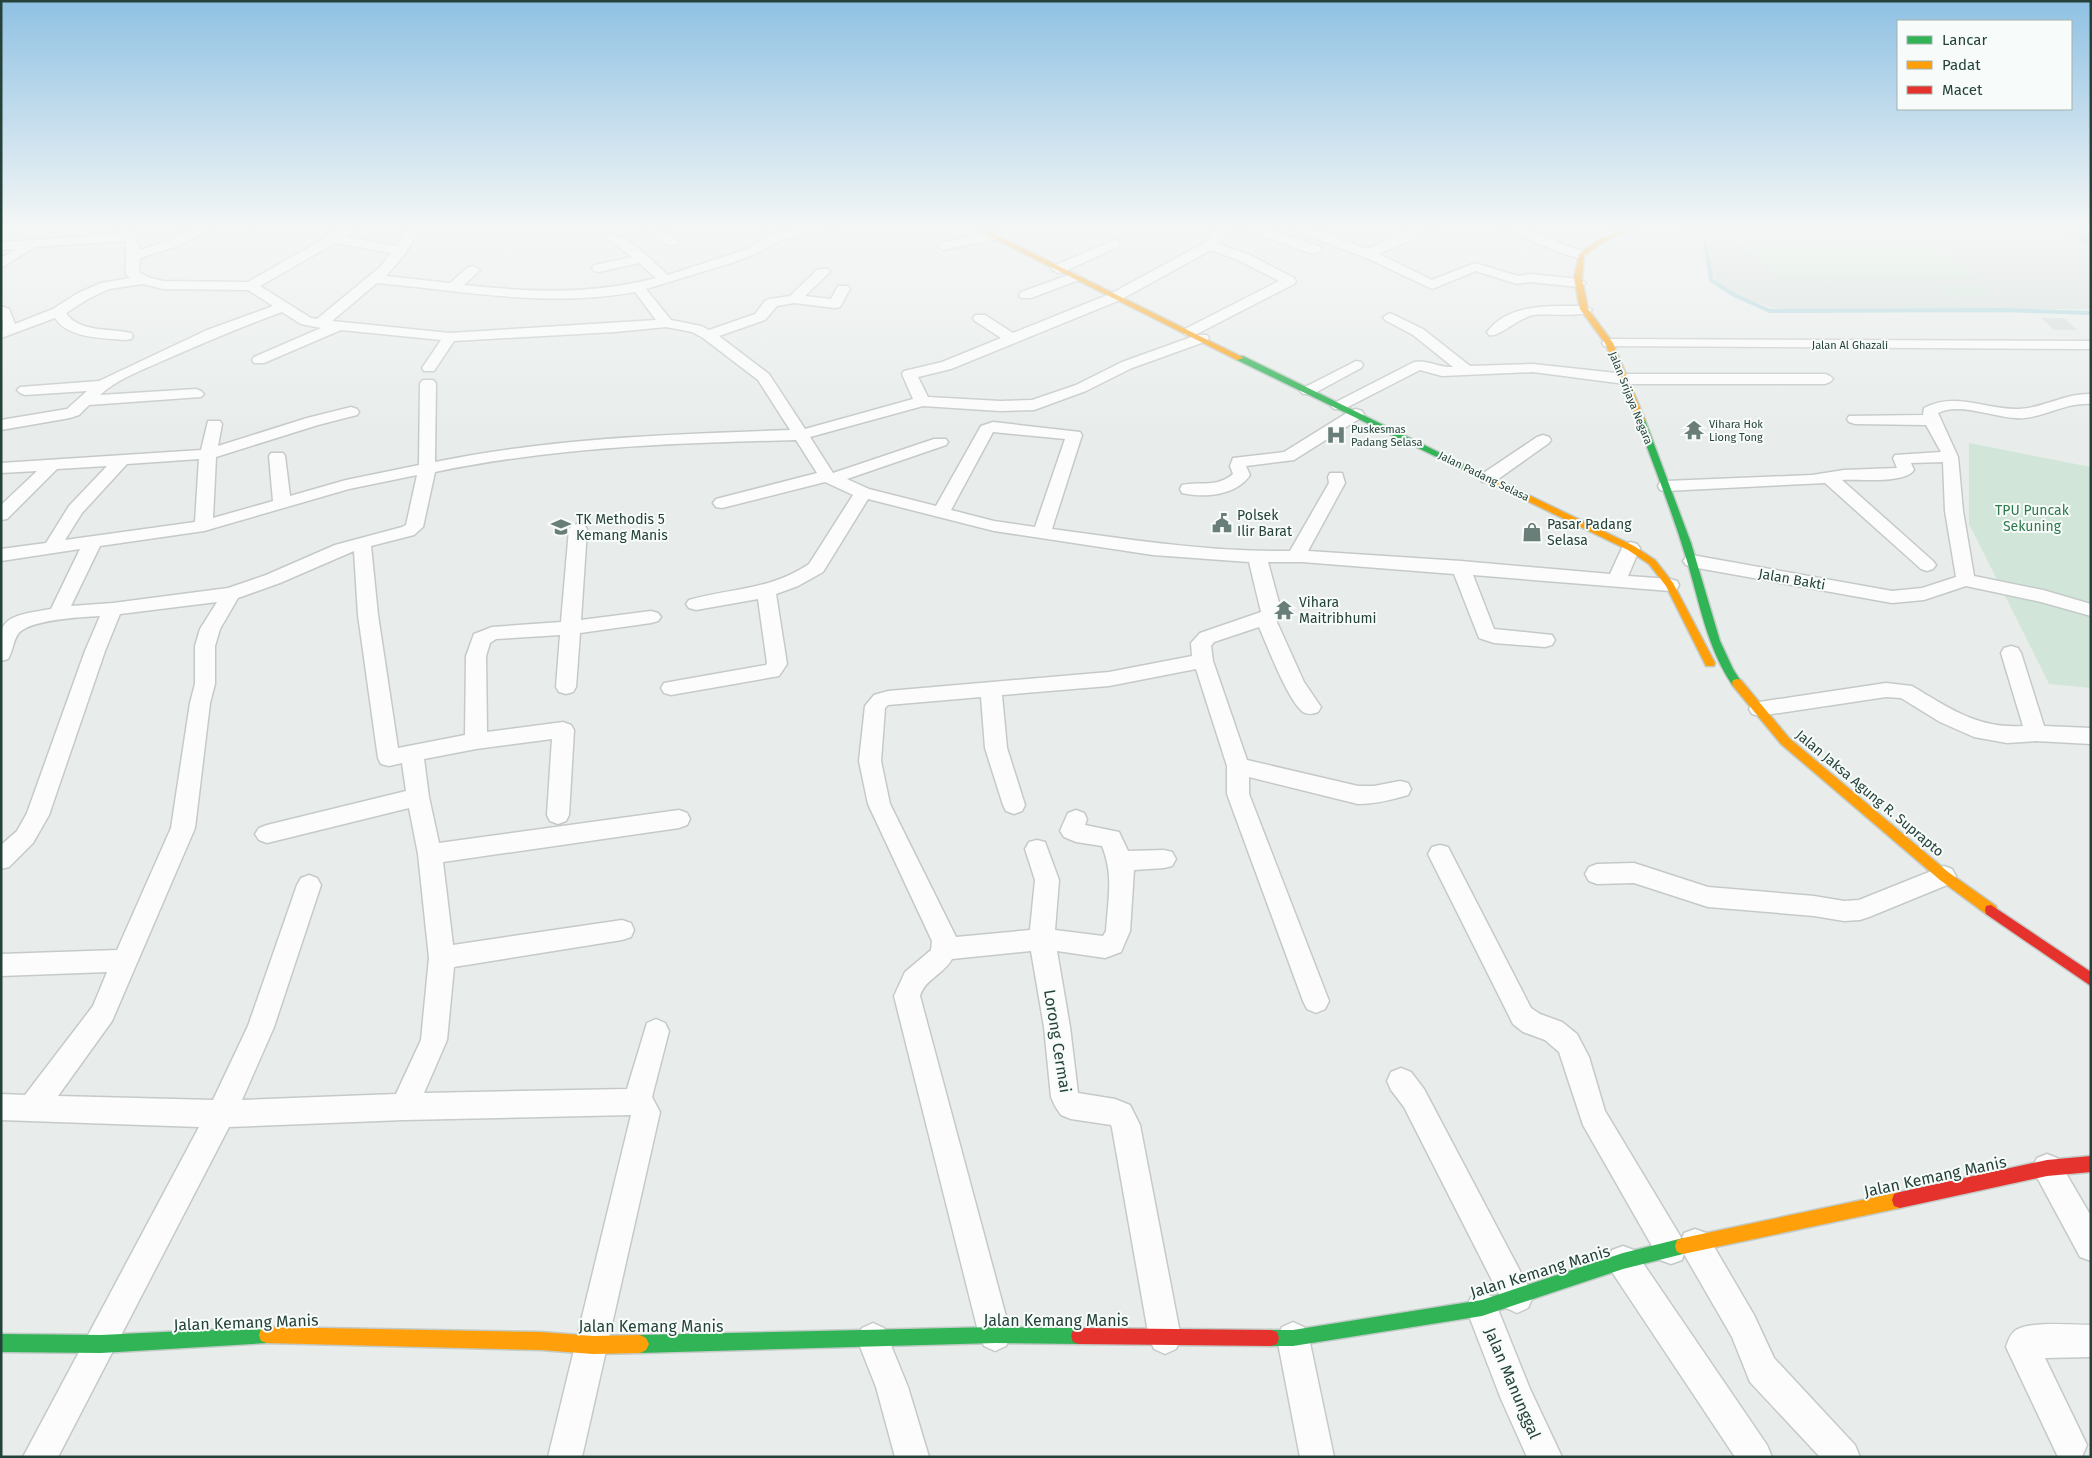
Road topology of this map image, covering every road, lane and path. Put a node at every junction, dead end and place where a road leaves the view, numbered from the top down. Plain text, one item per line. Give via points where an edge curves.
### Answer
1 (87, 294) edge
2 (263, 294) edge
3 (357, 294) edge
4 (514, 294) edge
5 (600, 294) edge
6 (643, 294) edge
7 (799, 294) edge
8 (840, 294) edge
9 (1107, 294) edge
10 (1122, 294) edge
11 (1267, 294) edge
12 (1581, 294) edge
13 (1115, 298) junction
14 (794, 299) junction
15 (283, 307) junction
16 (1, 310) edge
17 (1585, 310) junction
18 (58, 312) junction
19 (980, 318) dead end
20 (1390, 318) dead end
21 (394, 320) dead end
22 (666, 323) junction
23 (320, 324) junction
24 (339, 326) junction
25 (8, 330) edge
26 (378, 330) junction
27 (1494, 332) dead end
28 (708, 335) junction
29 (1196, 335) junction
30 (126, 336) dead end
31 (450, 338) junction
32 (1012, 339) junction
33 (1609, 343) junction
34 (2091, 345) edge
35 (259, 360) dead end
36 (1356, 365) dead end
37 (1468, 372) junction
38 (1625, 379) junction
39 (1825, 379) dead end
40 (102, 384) junction
41 (25, 390) dead end
42 (1308, 391) junction
43 (196, 394) dead end
44 (2091, 399) edge
45 (922, 400) junction
46 (84, 401) junction
47 (1339, 406) junction
48 (351, 412) dead end
49 (1356, 414) junction
50 (1855, 419) dead end
51 (1933, 420) junction
52 (214, 424) dead end
53 (1, 425) edge
54 (801, 435) junction
55 (1542, 440) dead end
56 (940, 442) dead end
57 (208, 454) junction
58 (277, 456) dead end
59 (1950, 458) junction
60 (121, 461) junction
61 (52, 465) junction
62 (1, 468) edge
63 (427, 469) junction
64 (830, 477) junction
65 (1336, 477) dead end
66 (1828, 477) junction
67 (1488, 478) junction
68 (1666, 486) junction
69 (1188, 489) dead end
70 (863, 493) junction
71 (282, 502) junction
72 (722, 503) dead end
73 (941, 513) junction
74 (1, 515) edge
75 (204, 526) junction
76 (578, 529) dead end
77 (1042, 532) junction
78 (1681, 535) junction
79 (93, 542) junction
80 (362, 544) junction
81 (53, 546) junction
82 (1675, 547) dead end
83 (1631, 548) junction
84 (1, 555) edge
85 (1296, 556) junction
86 (1665, 556) dead end
87 (1257, 557) junction
88 (1652, 562) junction
89 (1927, 565) dead end
90 (1461, 567) junction
91 (1693, 567) junction
92 (1965, 580) junction
93 (1616, 582) junction
94 (1670, 584) junction
95 (766, 590) junction
96 (231, 594) junction
97 (696, 604) dead end
98 (113, 609) junction
99 (2091, 610) edge
100 (58, 613) junction
101 (651, 617) dead end
102 (1265, 618) junction
103 (569, 628) junction
104 (1545, 640) dead end
105 (2011, 653) dead end
106 (1, 654) edge
107 (1203, 661) junction
108 (566, 687) dead end
109 (671, 688) dead end
110 (991, 689) junction
111 (1311, 707) dead end
112 (1759, 709) junction
113 (2036, 733) junction
114 (2091, 736) edge
115 (476, 741) junction
116 (1785, 741) junction
117 (412, 753) junction
118 (1238, 766) junction
119 (1400, 789) dead end
120 (418, 797) junction
121 (1014, 806) dead end
122 (558, 815) dead end
123 (679, 819) dead end
124 (1076, 819) dead end
125 (267, 834) dead end
126 (1037, 848) dead end
127 (430, 854) junction
128 (1440, 854) dead end
129 (1164, 859) dead end
130 (1, 860) edge
131 (1120, 861) junction
132 (1597, 874) dead end
133 (1944, 876) junction
134 (309, 885) dead end
135 (622, 930) dead end
136 (1042, 939) junction
137 (945, 949) junction
138 (442, 958) junction
139 (124, 961) junction
140 (1, 964) edge
141 (2086, 970) edge
142 (1316, 1001) dead end
143 (656, 1031) dead end
144 (1401, 1081) dead end
145 (637, 1102) junction
146 (404, 1106) junction
147 (1, 1107) edge
148 (32, 1108) junction
149 (221, 1114) junction
150 (2091, 1164) edge
151 (2047, 1168) junction
152 (2091, 1246) edge
153 (1683, 1247) junction
154 (1623, 1262) junction
155 (1517, 1296) junction
156 (1482, 1308) junction
157 (995, 1335) junction
158 (1165, 1338) junction
159 (1293, 1338) junction
160 (873, 1339) junction
161 (2091, 1341) edge
162 (1, 1343) edge
163 (101, 1344) junction
164 (593, 1345) junction
165 (2070, 1445) dead end
166 (40, 1457) edge
167 (565, 1457) edge
168 (912, 1457) edge
169 (1316, 1457) edge
170 (1545, 1457) edge
171 (1755, 1457) edge
172 (1844, 1457) edge

1 - 18 street
2 - 15 street
3 - 23 street
4 - 5 street
6 - 22 street
7 - 14 street
8 - 14 street via 834,304
9 - 13 street, Jalan Padang Selasa
10 - 13 street
11 - 29 street
12 - 17 street, Jalan Srijaya Negara
13 - 29 street, Jalan Padang Selasa
13 - 32 street
14 - 28 street via 770,304 760,317
15 - 23 street via 306,321
15 - 40 street via 212,333
16 - 25 street
17 - 27 street via 1528,311 1507,320
17 - 33 street, Jalan Srijaya Negara
18 - 25 street
18 - 30 street via 69,326
19 - 32 street
20 - 37 street via 1418,332
21 - 26 street
22 - 28 street
22 - 31 street
23 - 24 street
24 - 26 street
24 - 35 street
26 - 31 street
28 - 54 street via 764,377
29 - 42 street, Jalan Padang Selasa
29 - 45 street via 1042,403 1000,406
31 - 63 street via 428,375
32 - 45 street via 946,366 909,374
33 - 34 street, Jalan Al Ghazali
33 - 38 street, Jalan Srijaya Negara
36 - 42 street
37 - 38 street via 1533,368
37 - 47 street via 1442,372 1418,365
38 - 39 street
38 - 68 street, Jalan Srijaya Negara
40 - 41 street
40 - 46 street
42 - 47 street, Jalan Padang Selasa
43 - 46 street
44 - 51 street via 2076,399 2026,414 1956,404 1940,406 1930,411
45 - 54 street
46 - 53 street via 73,412 64,415
47 - 49 street, Jalan Padang Selasa
48 - 57 street
49 - 67 street, Jalan Padang Selasa
49 - 69 street via 1288,457 1239,462 1242,475 1220,489
50 - 51 street
51 - 59 street via 1946,442
52 - 57 street
54 - 63 street via 613,442 538,449
54 - 64 street
55 - 67 street
56 - 64 street
57 - 60 street
57 - 75 street
58 - 71 street
59 - 66 street via 1903,458 1900,459 1906,470 1903,472
59 - 92 street via 1954,518 1963,554
60 - 61 street
60 - 81 street via 75,510
61 - 62 street
61 - 74 street
63 - 71 street
63 - 80 street via 414,527
64 - 70 street
64 - 72 street
65 - 85 street via 1337,483
66 - 68 street
66 - 89 street
67 - 83 street, Jalan Padang Selasa
68 - 78 street, Jalan Srijaya Negara
70 - 73 street
70 - 95 street via 816,568 797,580
71 - 75 street
73 - 77 street via 994,526
73 - 77 street via 987,429 1074,435
75 - 79 street
76 - 103 street
77 - 87 street via 1154,549
78 - 82 street
78 - 91 street, Jalan Srijaya Negara
79 - 81 street
79 - 100 street
80 - 96 street via 341,549
80 - 117 street via 368,615 389,758
81 - 84 street
83 - 88 street, Jalan Padang Selasa
83 - 93 street
85 - 87 street
85 - 90 street
86 - 88 street
87 - 102 street via 1271,610
88 - 94 street, Jalan Padang Selasa
90 - 93 street
90 - 104 street via 1486,632 1494,636
91 - 92 street, Jalan Bakti via 1892,597 1924,594
91 - 112 street, Jalan Jaksa Agung R. Suprapto via 1718,648 1731,676
92 - 99 street via 2043,596
93 - 94 street
94 - 116 street, Jalan Padang Selasa via 1715,672 1749,710
95 - 97 street
95 - 109 street via 777,664 774,669
96 - 98 street
96 - 139 street via 210,629 205,646 205,684 183,828
98 - 100 street
98 - 130 street via 38,815 25,837
100 - 106 street via 13,627
101 - 103 street
102 - 107 street via 1202,641
102 - 111 street via 1295,685
103 - 108 street
103 - 115 street via 492,632 481,639 476,656
105 - 113 street
107 - 110 street via 1109,679
107 - 118 street
110 - 121 street via 996,748
110 - 137 street via 888,698 875,706 870,761 879,804 944,935
112 - 113 street via 1886,690 1905,691 1974,729 2007,735
112 - 116 street, Jalan Jaksa Agung R. Suprapto
113 - 114 street
115 - 117 street
115 - 122 street via 564,730
116 - 133 street, Jalan Jaksa Agung R. Suprapto
117 - 120 street
118 - 119 street via 1342,792 1374,795
118 - 142 street via 1238,794
120 - 125 street
120 - 127 street
123 - 127 street
124 - 131 street via 1072,831 1111,838
126 - 136 street, Lorong Cermai via 1047,880
127 - 138 street
128 - 153 street via 1522,1016 1564,1038 1571,1049 1593,1116
129 - 131 street
131 - 136 street via 1118,931 1112,944 1099,947
132 - 133 street via 1634,873 1708,897 1844,911 1860,910
133 - 141 street, Jalan Jaksa Agung R. Suprapto
134 - 149 street via 261,1028
135 - 138 street
136 - 137 street
136 - 158 street, Lorong Cermai via 1065,1097 1071,1106 1120,1114 1126,1125
137 - 157 street via 935,964 911,982 906,996
138 - 146 street via 434,1040
139 - 140 street
139 - 148 street via 103,1013
143 - 145 street
144 - 155 street via 1414,1098
145 - 146 street
145 - 164 street via 646,1112
146 - 149 street
147 - 148 street
148 - 149 street
149 - 163 street
150 - 151 street, Jalan Kemang Manis
151 - 152 street
151 - 153 street, Jalan Kemang Manis
153 - 154 street, Jalan Kemang Manis
153 - 172 street via 1744,1326 1762,1370
154 - 155 street, Jalan Kemang Manis
154 - 171 street
155 - 156 street, Jalan Kemang Manis
156 - 159 street, Jalan Kemang Manis
156 - 170 street, Jalan Manunggal
157 - 158 street, Jalan Kemang Manis
157 - 160 street, Jalan Kemang Manis
158 - 159 street, Jalan Kemang Manis
159 - 169 street
160 - 164 street, Jalan Kemang Manis
160 - 168 street via 892,1388
161 - 165 street via 2027,1342 2022,1347
162 - 163 street, Jalan Kemang Manis
163 - 164 street, Jalan Kemang Manis via 271,1335
163 - 166 street
164 - 167 street

